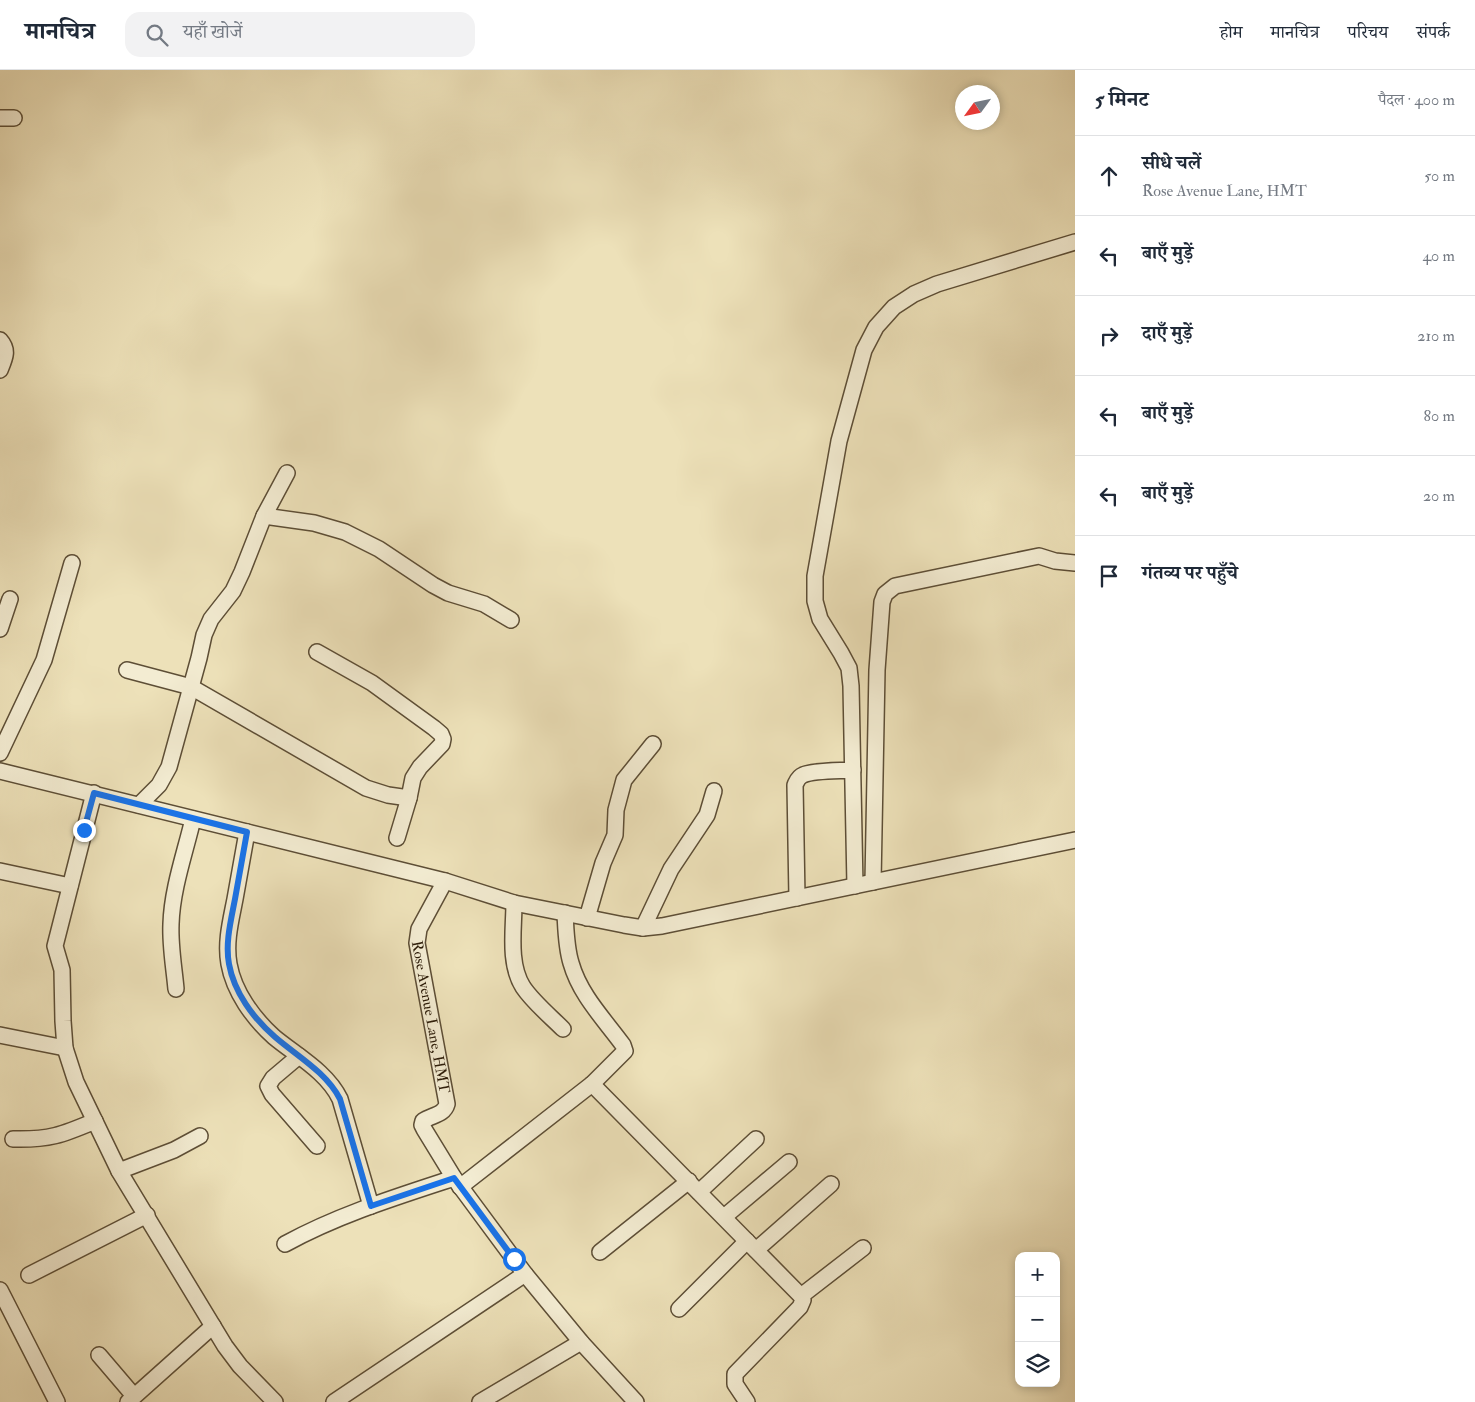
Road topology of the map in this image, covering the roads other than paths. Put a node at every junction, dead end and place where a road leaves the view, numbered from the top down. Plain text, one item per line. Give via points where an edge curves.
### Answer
1 (1075, 242) edge
2 (0, 340) edge
3 (0, 370) edge
4 (287, 473) dead end
5 (264, 516) junction
6 (72, 563) dead end
7 (1075, 563) edge
8 (10, 599) dead end
9 (511, 620) dead end
10 (0, 629) edge
11 (317, 652) dead end
12 (127, 670) dead end
13 (192, 687) junction
14 (653, 744) dead end
15 (0, 753) edge
16 (0, 770) edge
17 (853, 770) junction
18 (714, 791) dead end
19 (94, 793) junction
20 (409, 798) junction
21 (139, 804) junction
22 (193, 819) junction
23 (247, 832) junction
24 (397, 838) dead end
25 (1075, 840) edge
26 (0, 871) edge
27 (445, 881) junction
28 (873, 882) junction
29 (70, 886) junction
30 (855, 886) junction
31 (797, 898) junction
32 (514, 902) junction
33 (565, 913) junction
34 (587, 918) junction
35 (643, 928) junction
36 (176, 989) dead end
37 (563, 1030) dead end
38 (0, 1035) edge
39 (65, 1048) junction
40 (299, 1056) junction
41 (592, 1084) junction
42 (95, 1121) junction
43 (200, 1136) dead end
44 (12, 1139) dead end
45 (756, 1139) dead end
46 (317, 1146) dead end
47 (789, 1162) dead end
48 (120, 1171) junction
49 (457, 1183) junction
50 (830, 1184) dead end
51 (694, 1186) junction
52 (371, 1206) junction
53 (147, 1215) junction
54 (724, 1217) junction
55 (285, 1244) dead end
56 (752, 1245) junction
57 (862, 1248) dead end
58 (600, 1252) dead end
59 (525, 1274) junction
60 (29, 1275) dead end
61 (0, 1290) edge
62 (802, 1296) junction
63 (679, 1309) dead end
64 (213, 1326) junction
65 (581, 1342) junction
66 (98, 1355) dead end
67 (131, 1399) edge
68 (57, 1402) edge
69 (275, 1402) edge
70 (334, 1402) edge
71 (480, 1402) edge
72 (636, 1402) edge
73 (747, 1402) edge

1 - 17 street via 914,294 894,307 876,327 864,350 839,441 814,576 815,601 820,618 849,668
2 - 3 street via 6,355
4 - 5 street
5 - 9 street via 345,532 379,549 448,593 484,604
5 - 13 street via 233,591 204,635
6 - 15 street via 44,660
7 - 28 street via 1039,556 895,586 885,594 877,670
8 - 10 street
11 - 20 street via 372,683 441,734 442,744 413,778
12 - 13 street
13 - 20 street via 366,788
13 - 21 street via 169,767 160,785
14 - 34 street via 624,780 616,810 615,835
16 - 19 street
17 - 30 street
17 - 31 street via 811,773 798,779
18 - 35 street via 706,815 671,870
19 - 21 street
19 - 29 street
20 - 24 street
21 - 22 street
22 - 23 street
22 - 36 street via 175,892 171,923
23 - 27 street
23 - 40 street via 228,934 229,963 238,992 253,1014 273,1036
25 - 28 street
26 - 29 street
27 - 32 street
27 - 49 street, Rose Avenue Lane, HMT via 419,929 417,943 447,1104 446,1109 423,1121 422,1125
28 - 30 street
29 - 39 street via 55,946 62,970
30 - 31 street
31 - 35 street
32 - 33 street
32 - 37 street via 514,959 519,978
33 - 34 street
33 - 41 street via 568,949 577,979 625,1048 622,1055
34 - 35 street
38 - 39 street
39 - 42 street via 76,1082
40 - 46 street via 268,1086
40 - 52 street via 329,1082 340,1099
41 - 49 street
41 - 51 street
42 - 44 street via 51,1138
42 - 48 street
43 - 48 street
45 - 51 street
47 - 54 street
48 - 53 street
49 - 52 street
49 - 59 street, Rose Avenue Lane, HMT
50 - 56 street
51 - 54 street
51 - 58 street
52 - 55 street via 324,1223
53 - 60 street
53 - 64 street
54 - 56 street
56 - 62 street
56 - 63 street
57 - 62 street
59 - 65 street, Rose Avenue Lane, HMT
59 - 70 street
61 - 68 street
62 - 73 street via 800,1307 735,1374 735,1384
64 - 67 street
64 - 69 street via 240,1366
65 - 71 street
65 - 72 street, Rose Avenue Lane, HMT
66 - 67 street

